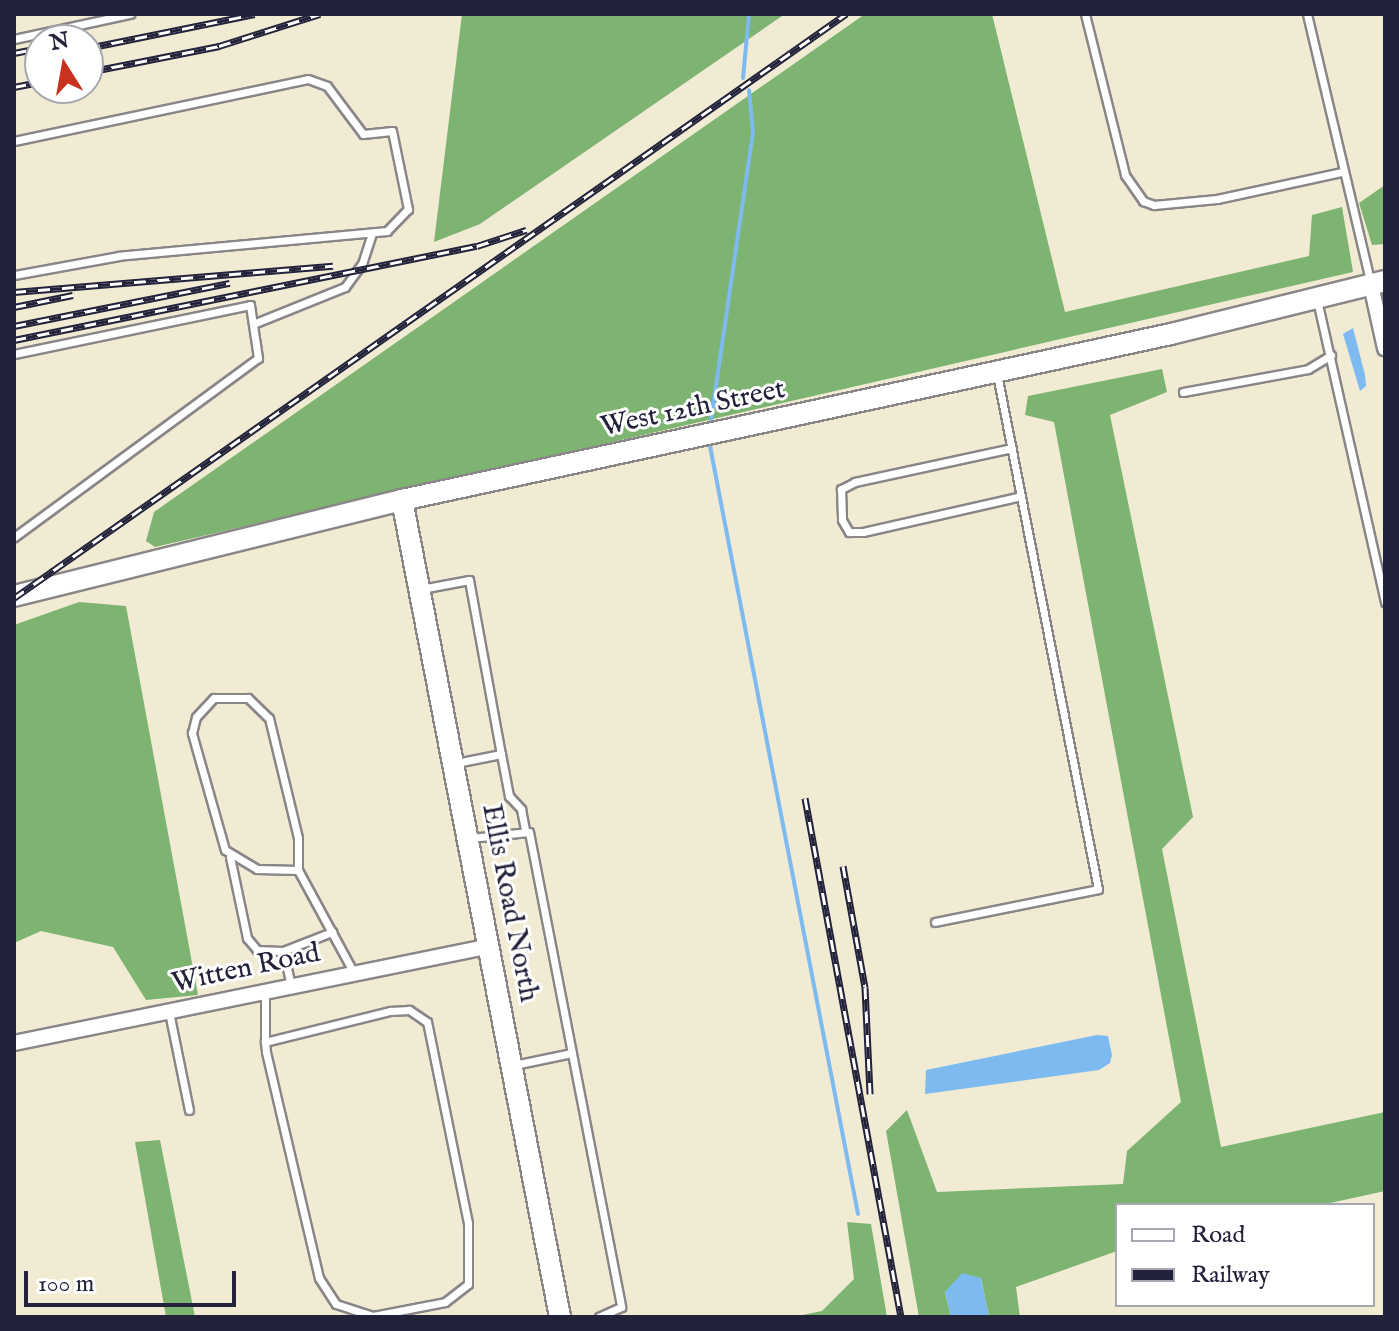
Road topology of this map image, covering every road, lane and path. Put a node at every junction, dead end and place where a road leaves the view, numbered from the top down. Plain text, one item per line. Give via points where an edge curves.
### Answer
1 (130, 14) edge
2 (1085, 14) edge
3 (1307, 14) edge
4 (14, 39) edge
5 (14, 141) edge
6 (1342, 172) junction
7 (372, 233) junction
8 (14, 275) edge
9 (1378, 283) edge
10 (1317, 298) junction
11 (253, 324) junction
12 (1385, 348) edge
13 (14, 354) edge
14 (1331, 355) junction
15 (997, 372) junction
16 (1183, 392) dead end
17 (1012, 448) junction
18 (1021, 496) junction
19 (402, 500) junction
20 (14, 537) edge
21 (420, 589) junction
22 (14, 596) edge
23 (1385, 602) edge
24 (501, 754) junction
25 (454, 764) junction
26 (525, 829) junction
27 (468, 839) junction
28 (230, 857) junction
29 (298, 870) junction
30 (935, 922) dead end
31 (332, 932) junction
32 (489, 946) junction
33 (283, 951) junction
34 (354, 973) junction
35 (291, 986) junction
36 (265, 992) junction
37 (169, 1012) junction
38 (265, 1042) junction
39 (14, 1043) edge
40 (572, 1053) junction
41 (512, 1066) junction
42 (189, 1110) dead end
43 (560, 1317) edge
44 (599, 1317) edge

1 - 4 lane
2 - 6 lane via 1125,175 1143,201 1154,205 1217,199
3 - 6 lane
5 - 7 lane via 308,79 327,86 363,134 392,131 408,209 387,231
6 - 9 lane
7 - 8 lane via 119,256
7 - 11 lane via 359,270 345,287
9 - 10 street, West 12th Street
9 - 12 street
10 - 14 lane
10 - 15 street, West 12th Street
11 - 13 lane via 250,305
11 - 20 lane via 258,358
14 - 16 lane via 1308,369
14 - 23 lane
15 - 17 lane
15 - 19 street, West 12th Street
17 - 18 lane
17 - 18 lane via 855,482 841,489 842,520 849,532 863,532
18 - 30 lane via 1098,889
19 - 21 street, Ellis Road North
19 - 22 street, West 12th Street
21 - 24 lane via 469,580
21 - 25 street, Ellis Road North
24 - 25 lane
24 - 26 lane via 509,796 521,809
25 - 27 street, Ellis Road North
26 - 27 lane
26 - 40 lane
27 - 32 street, Ellis Road North
28 - 29 lane via 257,869
28 - 29 lane via 214,828 192,733 203,707 231,695 258,704 269,718 298,838
28 - 33 lane via 247,938 257,950
29 - 31 lane
31 - 33 lane
31 - 34 lane
32 - 34 street, Witten Road
32 - 41 street, Ellis Road North
33 - 35 lane
34 - 35 street, Witten Road
35 - 36 street, Witten Road
36 - 37 street, Witten Road
36 - 38 lane
37 - 39 street, Witten Road
37 - 42 lane
38 - 38 lane via 319,1278 336,1304 373,1316 445,1302 468,1284 468,1223 427,1022 409,1010 390,1011
40 - 41 lane
40 - 44 lane via 621,1307
41 - 43 street, Ellis Road North

